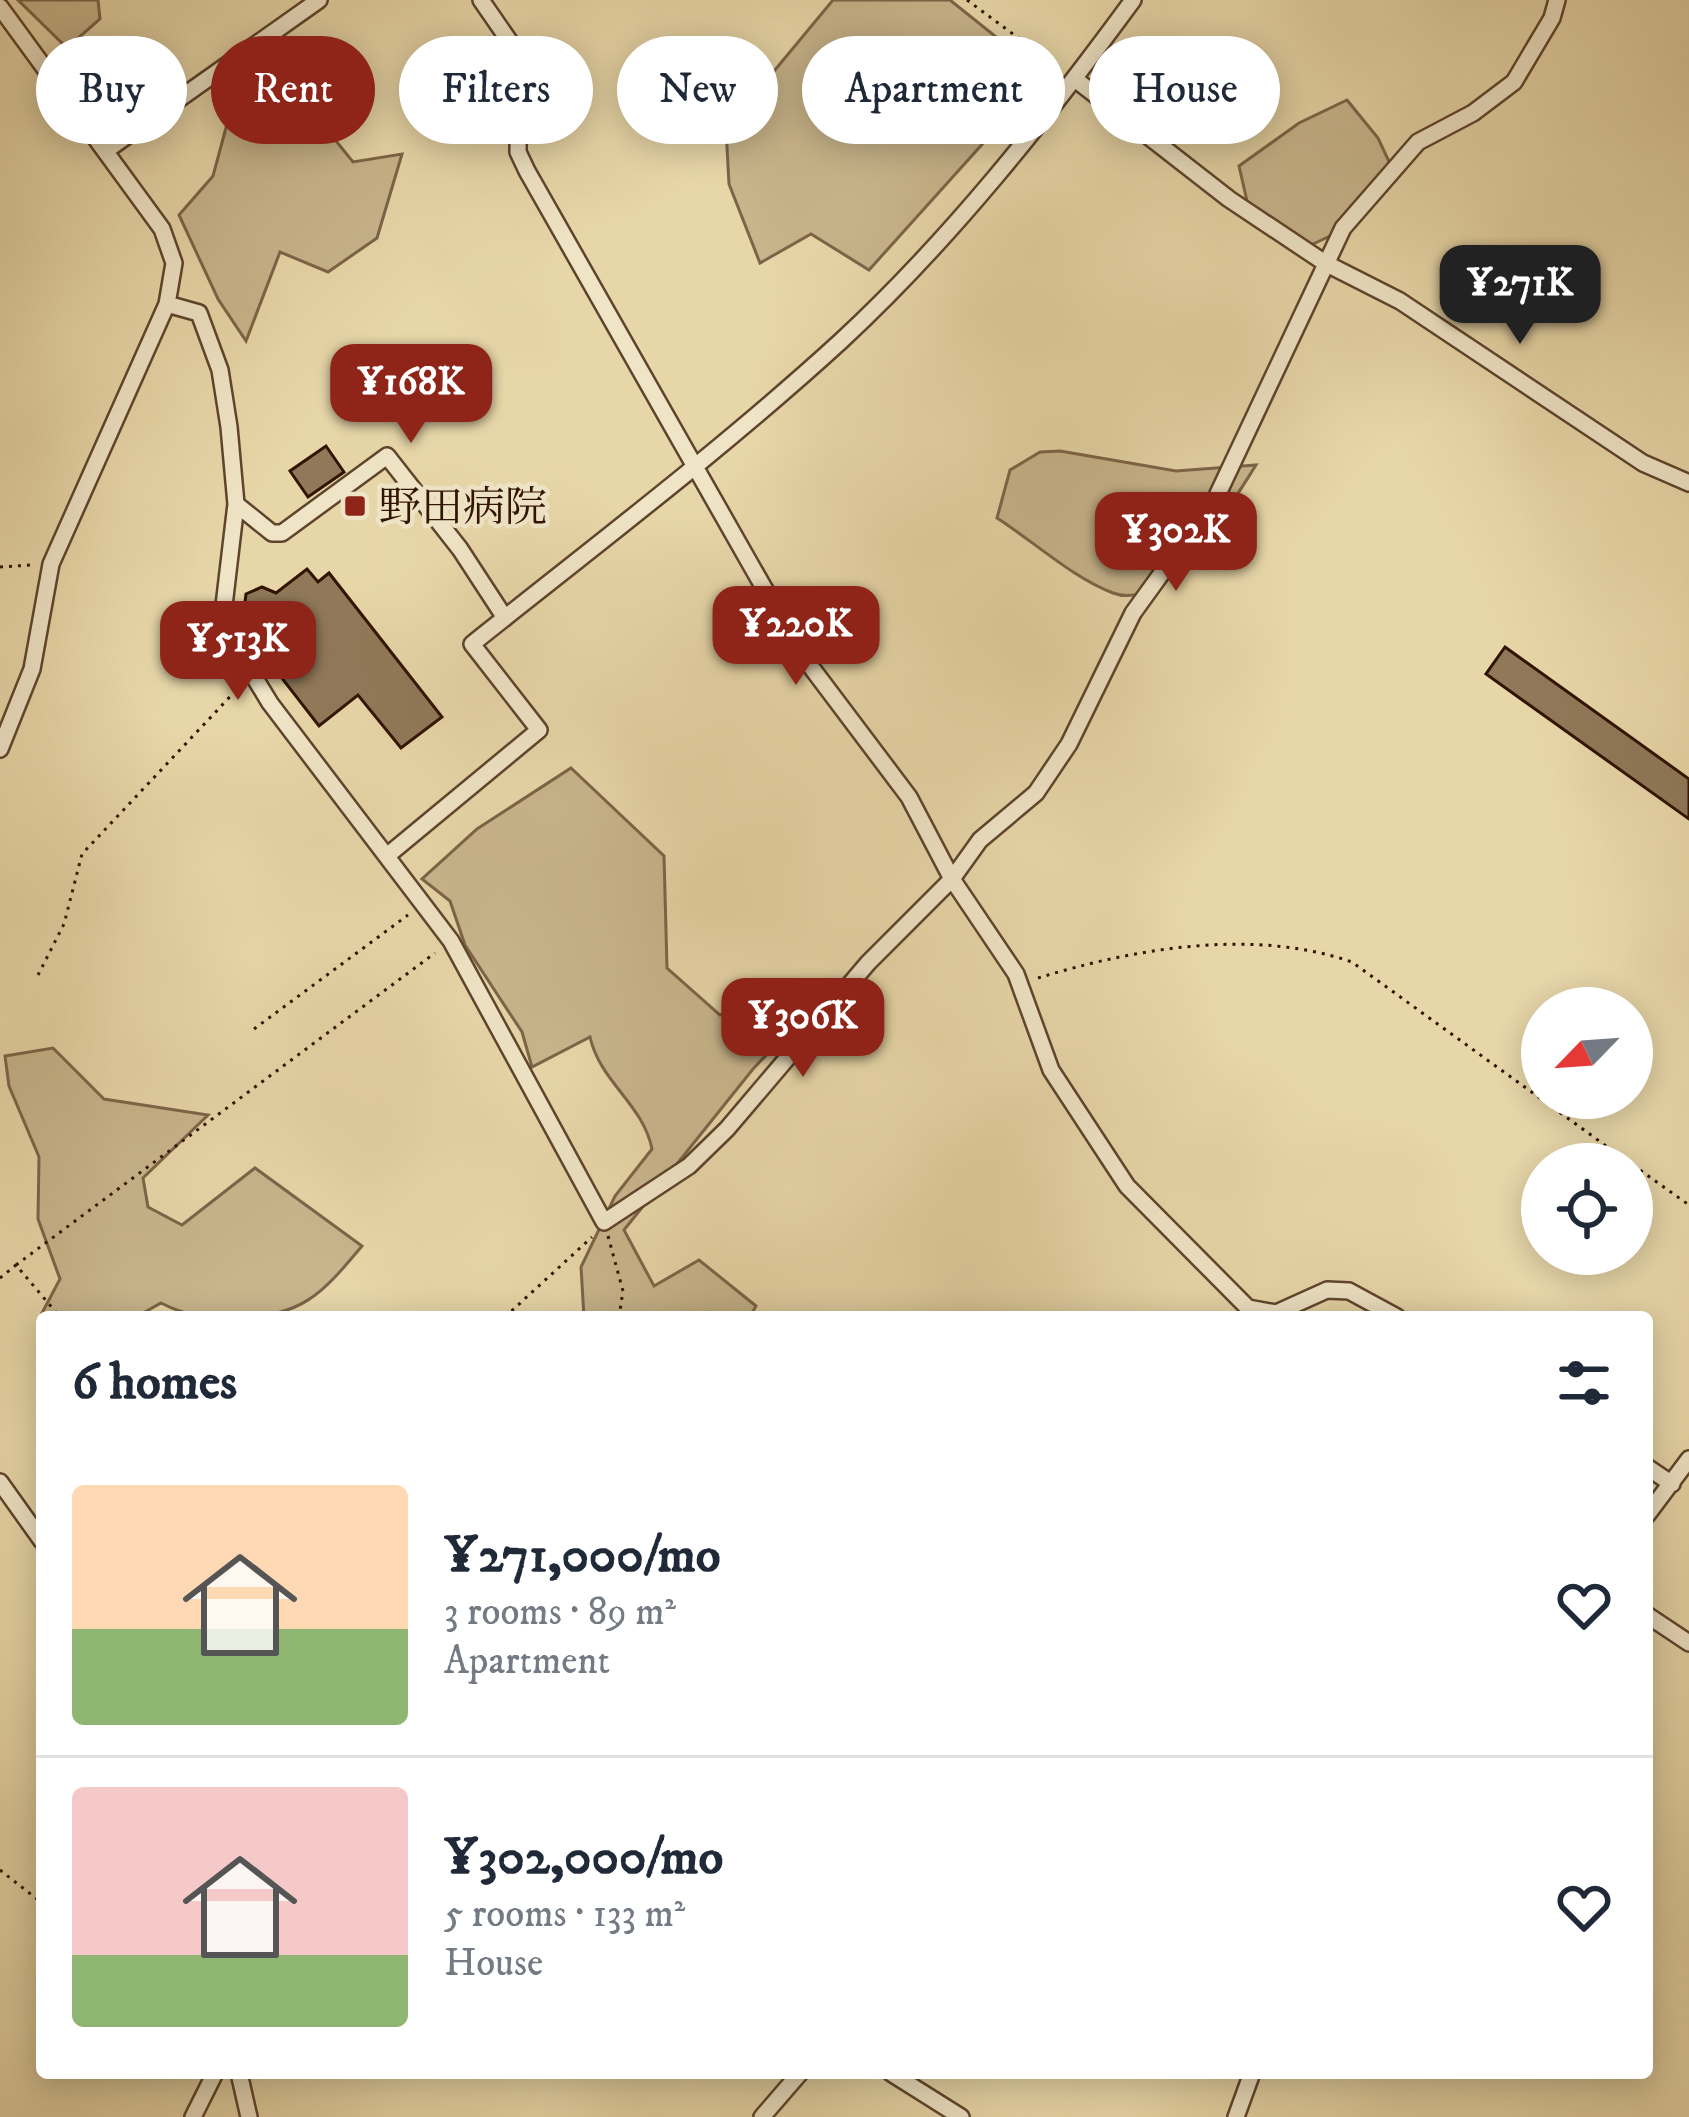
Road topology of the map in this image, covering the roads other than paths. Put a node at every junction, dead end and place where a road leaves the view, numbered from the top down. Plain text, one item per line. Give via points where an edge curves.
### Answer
1 (319, 0) edge
2 (482, 0) edge
3 (1133, 0) edge
4 (1557, 0) edge
5 (0, 7) edge
6 (1075, 79) junction
7 (107, 150) junction
8 (1325, 262) junction
9 (167, 304) junction
10 (693, 466) junction
11 (1689, 483) edge
12 (236, 504) junction
13 (506, 618) junction
14 (0, 749) edge
15 (388, 855) junction
16 (952, 879) junction
17 (1243, 1311) edge
18 (1280, 1311) edge
19 (1386, 1311) edge
20 (1689, 1460) edge
21 (1653, 1471) edge
22 (0, 1482) edge
23 (1672, 1484) junction
24 (1653, 1508) edge
25 (36, 1533) edge
26 (1653, 1619) edge
27 (1689, 1643) edge
28 (212, 2079) edge
29 (240, 2079) edge
30 (795, 2079) edge
31 (901, 2079) edge
32 (1250, 2079) edge
33 (193, 2117) edge
34 (249, 2117) edge
35 (762, 2117) edge
36 (961, 2117) edge
37 (1236, 2117) edge

1 - 7 street
2 - 10 street via 519,55 518,152
3 - 6 street
4 - 8 street via 1514,82 1418,142 1343,228
5 - 7 street
6 - 8 street
6 - 10 street via 873,309
7 - 9 street via 173,249
8 - 11 street via 1400,301 1643,463
8 - 16 street via 1216,498 1133,613 1069,743 1036,793 980,840
9 - 12 street via 199,313 220,370
9 - 14 street via 51,564 32,668
10 - 13 street
10 - 16 street via 802,655 909,797
12 - 13 street via 282,533 387,456
12 - 15 street via 223,614 250,675
13 - 15 street via 472,644 539,730
15 - 16 street via 451,941 604,1222 728,1130 868,963
16 - 17 street via 1020,984 1051,1070 1126,1186
18 - 19 street via 1327,1290 1349,1291
20 - 23 street
21 - 23 street
22 - 25 street
23 - 24 street
26 - 27 street
28 - 33 street
29 - 34 street
30 - 35 street
31 - 36 street
32 - 37 street

